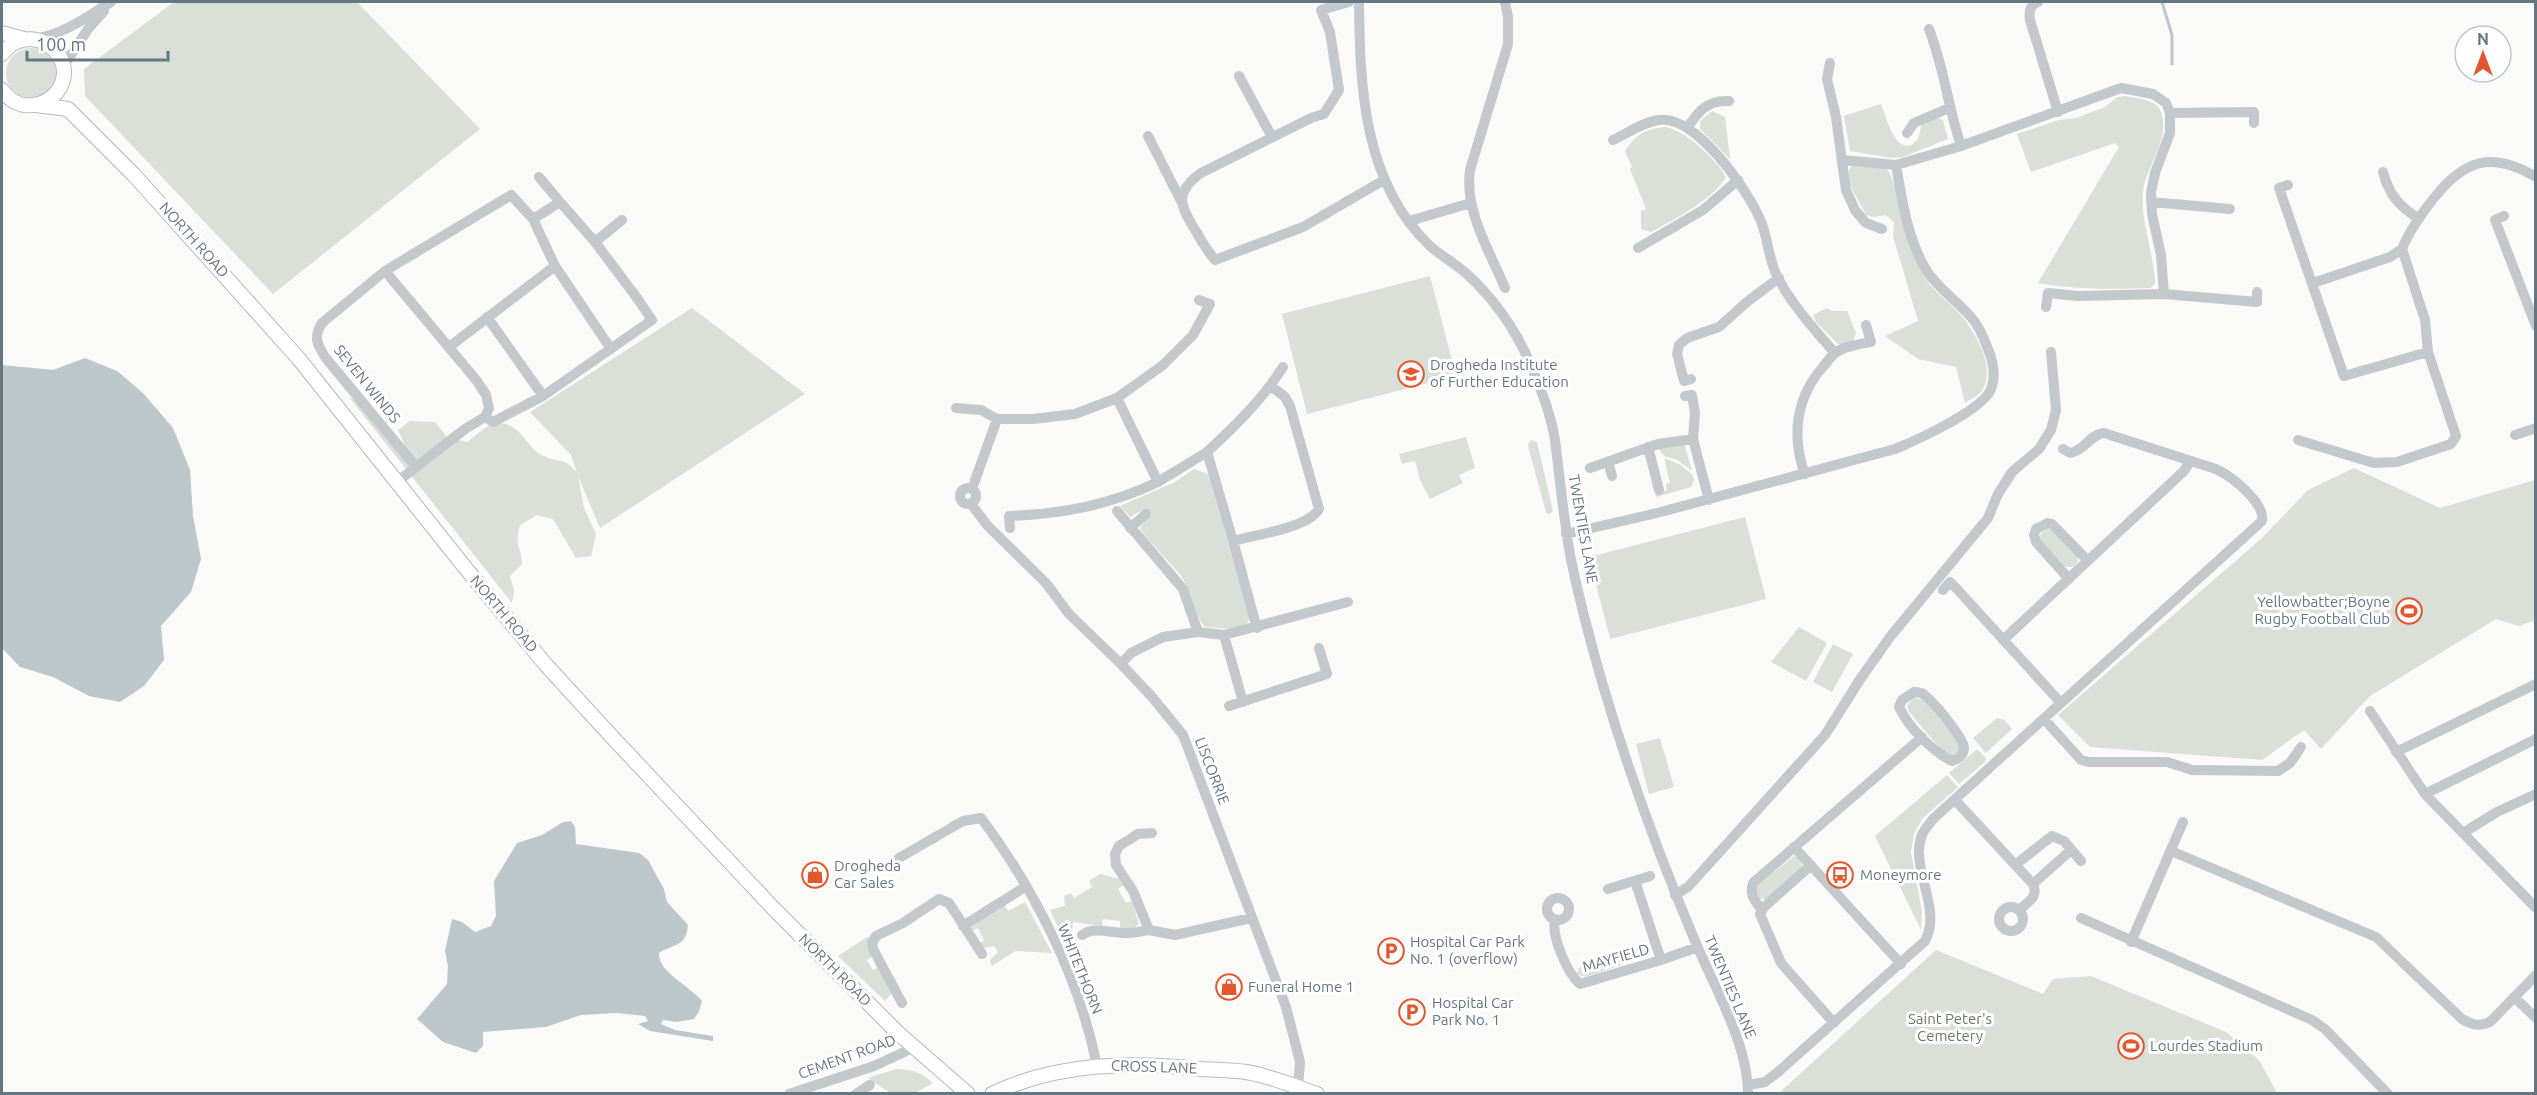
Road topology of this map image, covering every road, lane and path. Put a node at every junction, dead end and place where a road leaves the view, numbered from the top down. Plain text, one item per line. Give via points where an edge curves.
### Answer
1 (112, 2) edge
2 (1349, 2) edge
3 (1359, 2) edge
4 (1504, 2) edge
5 (2038, 2) edge
6 (1929, 29) dead end
7 (2, 33) edge
8 (29, 39) junction
9 (2, 54) edge
10 (1830, 63) dead end
11 (63, 72) junction
12 (1239, 76) dead end
13 (4, 96) edge
14 (1729, 101) dead end
15 (36, 105) junction
16 (1949, 108) junction
17 (68, 109) junction
18 (2058, 112) junction
19 (2170, 113) junction
20 (2254, 123) dead end
21 (1688, 128) junction
22 (1907, 133) dead end
23 (1148, 136) dead end
24 (1272, 137) junction
25 (1613, 140) dead end
26 (1961, 146) junction
27 (1842, 160) junction
28 (1896, 165) junction
29 (2383, 172) dead end
30 (539, 177) dead end
31 (2535, 177) edge
32 (1384, 180) junction
33 (1738, 180) junction
34 (2288, 185) dead end
35 (1181, 201) junction
36 (560, 202) junction
37 (2151, 202) junction
38 (1471, 203) junction
39 (2230, 209) dead end
40 (2504, 216) dead end
41 (533, 219) junction
42 (2419, 219) junction
43 (621, 220) dead end
44 (1409, 221) junction
45 (1882, 229) dead end
46 (595, 242) junction
47 (1638, 248) dead end
48 (2402, 249) junction
49 (555, 266) junction
50 (385, 271) junction
51 (1779, 278) junction
52 (2313, 283) junction
53 (1505, 288) dead end
54 (2257, 292) dead end
55 (2164, 294) junction
56 (1199, 300) dead end
57 (2046, 308) dead end
58 (487, 317) junction
59 (1866, 325) dead end
60 (2535, 328) edge
61 (448, 346) junction
62 (611, 349) junction
63 (2051, 352) dead end
64 (2428, 352) junction
65 (1836, 353) junction
66 (1283, 367) dead end
67 (1691, 379) dead end
68 (1271, 386) junction
69 (543, 396) junction
70 (1685, 396) dead end
71 (1117, 398) junction
72 (956, 408) dead end
73 (485, 417) junction
74 (997, 419) junction
75 (2535, 428) edge
76 (2515, 435) dead end
77 (1693, 439) junction
78 (2298, 440) dead end
79 (2310, 444) junction
80 (1648, 447) junction
81 (2063, 449) dead end
82 (1207, 452) junction
83 (2306, 456) dead end
84 (1608, 462) junction
85 (2190, 462) junction
86 (416, 467) junction
87 (1590, 468) dead end
88 (1805, 474) junction
89 (1612, 476) dead end
90 (398, 481) junction
91 (1158, 483) junction
92 (1659, 490) dead end
93 (1709, 500) junction
94 (1116, 511) dead end
95 (1146, 514) dead end
96 (1010, 528) dead end
97 (1130, 528) junction
98 (1566, 534) junction
99 (1233, 541) junction
100 (2088, 561) junction
101 (2068, 579) junction
102 (1944, 590) dead end
103 (1348, 602) dead end
104 (1257, 628) junction
105 (1198, 632) junction
106 (1224, 635) junction
107 (2003, 640) junction
108 (1319, 648) dead end
109 (1121, 664) junction
110 (2535, 684) edge
111 (1243, 702) junction
112 (2061, 703) junction
113 (1229, 706) dead end
114 (2370, 711) dead end
115 (2044, 719) junction
116 (1922, 736) junction
117 (2535, 739) edge
118 (2301, 747) dead end
119 (2396, 752) junction
120 (2425, 794) junction
121 (2535, 794) edge
122 (1955, 800) junction
123 (2183, 822) dead end
124 (1152, 833) dead end
125 (2463, 833) junction
126 (1794, 847) junction
127 (2071, 850) junction
128 (2171, 850) junction
129 (899, 858) dead end
130 (2081, 861) dead end
131 (1811, 865) junction
132 (2015, 865) junction
133 (1650, 876) dead end
134 (1635, 881) junction
135 (2033, 884) junction
136 (1025, 887) junction
137 (1608, 889) dead end
138 (1675, 895) junction
139 (2535, 908) edge
140 (1762, 910) junction
141 (2019, 910) dead end
142 (1251, 918) junction
143 (2081, 918) dead end
144 (1555, 919) dead end
145 (963, 926) junction
146 (1149, 930) junction
147 (1082, 935) dead end
148 (2132, 942) junction
149 (1698, 947) junction
150 (982, 954) dead end
151 (1661, 960) junction
152 (1901, 964) junction
153 (2535, 975) edge
154 (2514, 997) junction
155 (902, 1003) dead end
156 (2535, 1018) edge
157 (1834, 1023) junction
158 (915, 1047) junction
159 (1097, 1065) junction
160 (870, 1085) dead end
161 (1298, 1087) junction
162 (1748, 1089) edge
163 (789, 1094) edge
164 (856, 1094) edge
165 (968, 1094) edge
166 (992, 1094) edge
167 (1317, 1094) edge
168 (2388, 1094) edge

1 - 8 street via 57,33
1 - 11 street via 88,29
2 - 24 street via 1321,10 1330,32 1339,90 1324,114
3 - 32 street, TWENTIES LANE via 1362,93
4 - 38 street via 1508,44 1470,170 1467,186
5 - 18 street via 2029,10 2030,20
6 - 16 street via 1939,53
7 - 8 main road
8 - 9 main road via 8,46
8 - 11 main road via 54,48
10 - 27 street via 1827,79
11 - 15 main road via 53,97
11 - 17 main road
12 - 24 street
13 - 15 main road via 27,106
14 - 21 street via 1706,106
15 - 17 main road
16 - 22 street via 1914,123
16 - 26 street
17 - 90 main road, NORTH ROAD via 135,175 244,295
18 - 19 street via 2121,88 2153,94 2166,103
18 - 26 street
19 - 20 street via 2254,112
19 - 37 street via 2170,134 2155,173
21 - 25 street via 1661,120
21 - 33 street
23 - 35 street
24 - 35 street via 1198,175 1186,186
26 - 28 street
27 - 28 street
27 - 45 street via 1846,190 1855,210 1866,223
28 - 88 street via 1904,209 1925,268 1973,318 1984,337 1993,360 1990,391 1976,405 1932,433 1895,449
29 - 42 street via 2381,187
30 - 36 street
31 - 42 street via 2502,162 2463,168 2446,183
32 - 35 street via 1303,227 1215,260
32 - 44 street, TWENTIES LANE
33 - 47 street via 1703,210
33 - 51 street via 1761,221
34 - 52 street via 2279,188
36 - 41 street
36 - 46 street
37 - 39 street
37 - 55 street
38 - 44 street
38 - 53 street
40 - 60 street via 2494,220
41 - 49 street, SEVEN WINDS
41 - 50 street, SEVEN WINDS via 511,195
42 - 48 street
43 - 46 street
44 - 98 street, TWENTIES LANE via 1430,245 1486,293 1505,314 1515,333 1552,429
46 - 62 street via 652,320
48 - 52 street via 2390,257
48 - 64 street via 2425,320
49 - 58 street
49 - 62 street, SEVEN WINDS
50 - 61 street
50 - 86 street, SEVEN WINDS via 322,323 316,333 317,343
51 - 65 street
51 - 67 street via 1719,327 1687,338 1679,345 1683,381
52 - 64 street via 2344,376
54 - 55 street via 2257,302
55 - 57 street via 2048,293
56 - 71 street via 1210,304 1193,335 1163,365
58 - 61 street
58 - 69 street
59 - 65 street via 1871,342
61 - 73 street via 486,395 489,408
62 - 69 street
63 - 138 street via 2056,410 2051,430 2039,449 2012,472 1988,518 1890,637 1825,735 1688,886
64 - 79 street via 2456,436 2451,444 2386,464
65 - 88 street via 1813,378 1796,421 1796,439
66 - 68 street
68 - 82 street
68 - 99 street via 1290,406 1319,508 1305,522
69 - 73 street via 493,422
70 - 77 street via 1692,395
71 - 74 street via 1075,414
71 - 91 street
72 - 74 street via 981,410
73 - 86 street
74 - 109 street, LISCORRIE via 972,489 977,498 971,504 1046,583 1069,614
75 - 76 street
77 - 80 street
77 - 93 street
78 - 79 street
79 - 83 street
80 - 84 street
80 - 92 street
81 - 85 street via 2075,452 2096,434 2104,434
82 - 91 street
82 - 99 street
84 - 87 street
84 - 89 street
85 - 100 street
85 - 112 street via 2232,477 2256,502 2262,521
86 - 90 street
88 - 93 street
90 - 158 main road, NORTH ROAD via 546,665 774,909
91 - 96 street via 1071,512 1009,516
93 - 98 street
94 - 97 street
95 - 97 street
97 - 105 street via 1184,589
98 - 138 street, TWENTIES LANE via 1609,705
99 - 104 street
100 - 101 street
100 - 101 street via 2052,524 2036,529 2036,542
101 - 107 street
102 - 107 street via 1950,582
103 - 104 street
104 - 106 street
105 - 106 street
105 - 109 street via 1163,637 1131,653
106 - 111 street
107 - 112 street
108 - 111 street via 1327,674
109 - 142 street, LISCORRIE via 1183,735
110 - 119 street
111 - 113 street
112 - 115 street
114 - 119 street
115 - 118 street via 2081,760 2089,762 2167,762 2192,770 2278,771 2290,763
115 - 122 street
116 - 116 street via 1899,707 1914,692 1922,693 1961,739 1963,754 1952,761
116 - 126 street
117 - 120 street
119 - 120 street
120 - 125 street
121 - 125 street
122 - 132 street
122 - 152 street via 1922,834 1921,861 1930,927 1925,941
123 - 128 street
124 - 146 street via 1138,834 1119,846 1115,854 1116,865 1133,891
125 - 139 street
126 - 131 street
126 - 140 street via 1753,883 1753,899
127 - 130 street
127 - 132 street via 2059,837 2052,836
127 - 135 street
128 - 148 street
128 - 154 street via 2376,937 2472,1025 2490,1022
129 - 136 street, WHITETHORN via 963,821 981,818
131 - 140 street
131 - 152 street
132 - 135 street
133 - 134 street
134 - 137 street
134 - 151 street, MAYFIELD
135 - 141 street via 2034,896
136 - 145 street
136 - 159 street, WHITETHORN via 1058,949 1077,996
138 - 149 street, TWENTIES LANE
140 - 157 street via 1760,914 1781,963
142 - 146 street via 1175,935
142 - 161 street, LISCORRIE via 1297,1042
143 - 148 street
144 - 151 street, MAYFIELD via 1553,926 1566,967 1580,984
145 - 150 street
145 - 155 street via 949,903 939,899 876,936 873,949
146 - 147 street via 1095,930
148 - 168 street via 2312,1020
149 - 151 street, MAYFIELD
149 - 162 street, TWENTIES LANE via 1740,1047
152 - 157 street
153 - 154 street
154 - 156 street
157 - 162 street via 1765,1082
158 - 163 street, CEMENT ROAD via 874,1066
158 - 165 main road, NORTH ROAD
159 - 161 main road, CROSS LANE via 1246,1072
159 - 166 main road, CROSS LANE via 1023,1081
160 - 164 street
161 - 167 main road, CROSS LANE

